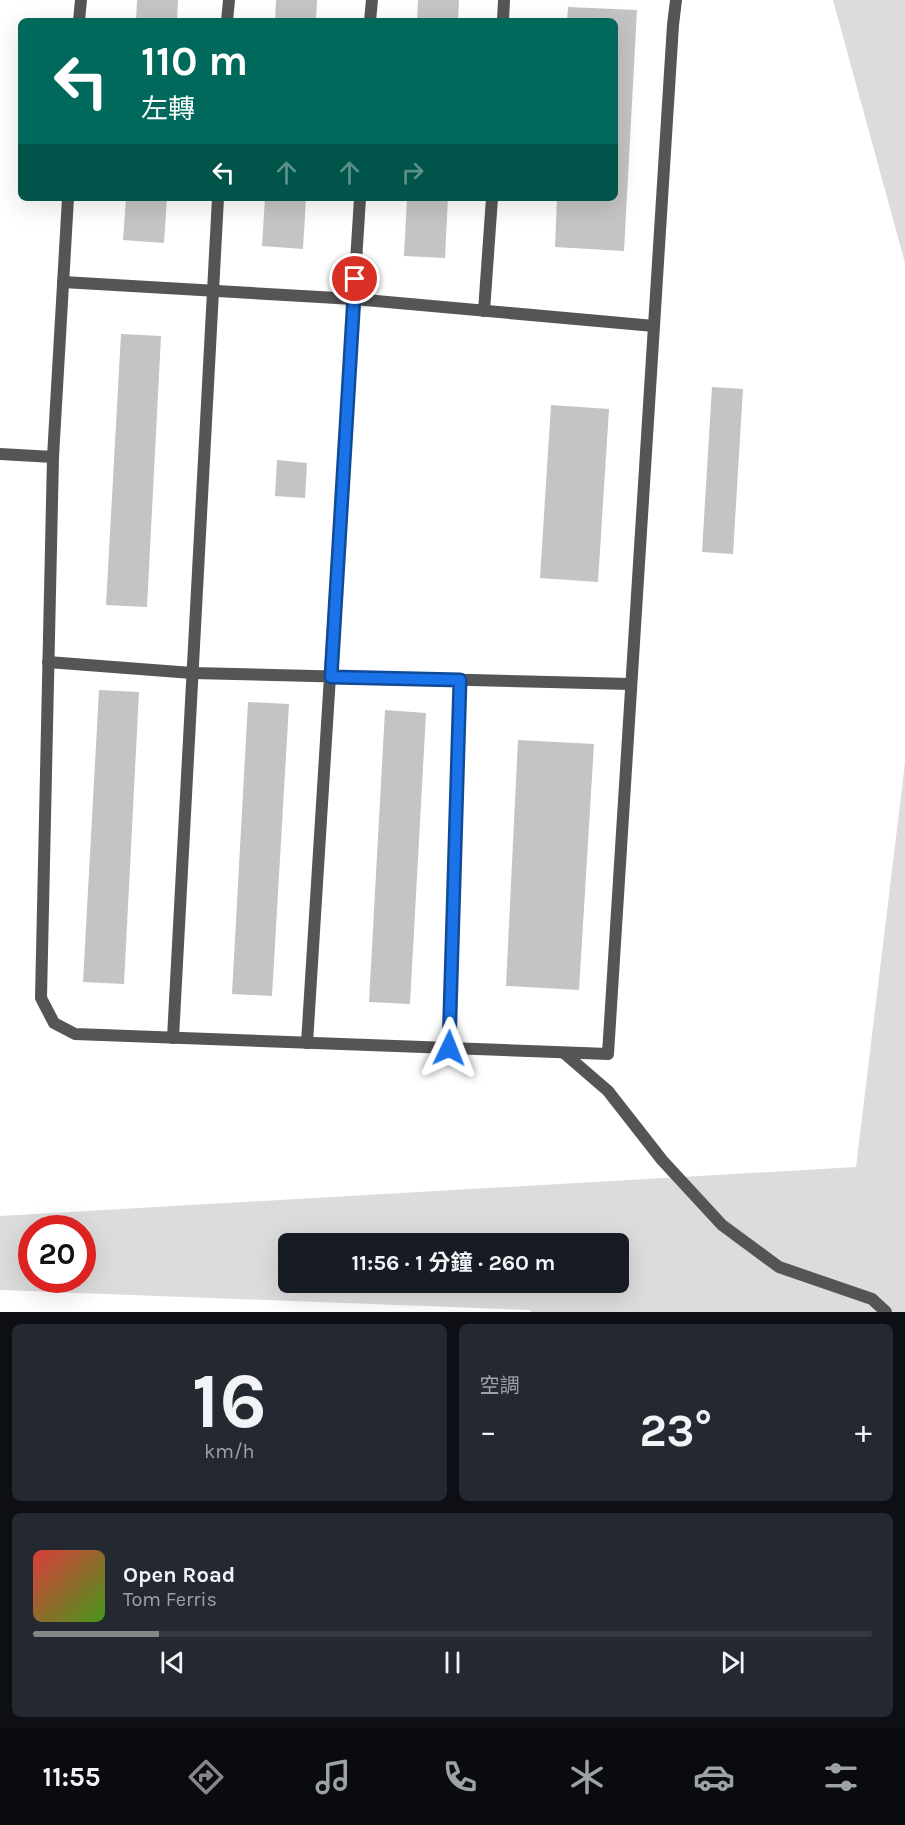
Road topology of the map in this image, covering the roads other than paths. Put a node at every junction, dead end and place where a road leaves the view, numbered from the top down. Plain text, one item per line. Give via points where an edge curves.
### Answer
1 (81, 0) edge
2 (229, 0) edge
3 (372, 0) edge
4 (504, 0) edge
5 (676, 0) edge
6 (80, 18) edge
7 (227, 18) edge
8 (370, 18) edge
9 (503, 18) edge
10 (68, 201) edge
11 (218, 201) edge
12 (360, 201) edge
13 (492, 201) edge
14 (63, 282) junction
15 (213, 291) junction
16 (354, 299) junction
17 (484, 310) junction
18 (654, 326) junction
19 (0, 454) edge
20 (52, 457) junction
21 (48, 662) junction
22 (192, 673) junction
23 (331, 677) junction
24 (460, 680) junction
25 (631, 684) junction
26 (173, 1038) junction
27 (307, 1043) junction
28 (449, 1048) junction
29 (564, 1053) junction
30 (886, 1312) edge

1 - 6 lane
2 - 7 lane
3 - 8 lane
4 - 9 lane
5 - 18 lane
10 - 14 lane
11 - 15 lane
12 - 16 lane
13 - 17 lane
14 - 15 lane
14 - 20 lane
15 - 16 lane
15 - 22 lane
16 - 17 lane
16 - 23 lane
17 - 18 lane
18 - 25 lane
19 - 20 lane
20 - 21 lane
21 - 22 lane
21 - 26 lane via 41,998 54,1023 75,1034
22 - 23 lane
22 - 26 lane
23 - 24 lane
23 - 27 lane
24 - 25 lane
24 - 28 lane
25 - 29 lane via 608,1054
26 - 27 lane
27 - 28 lane
28 - 29 lane
29 - 30 lane via 608,1091 662,1160 722,1225 779,1267 872,1299

